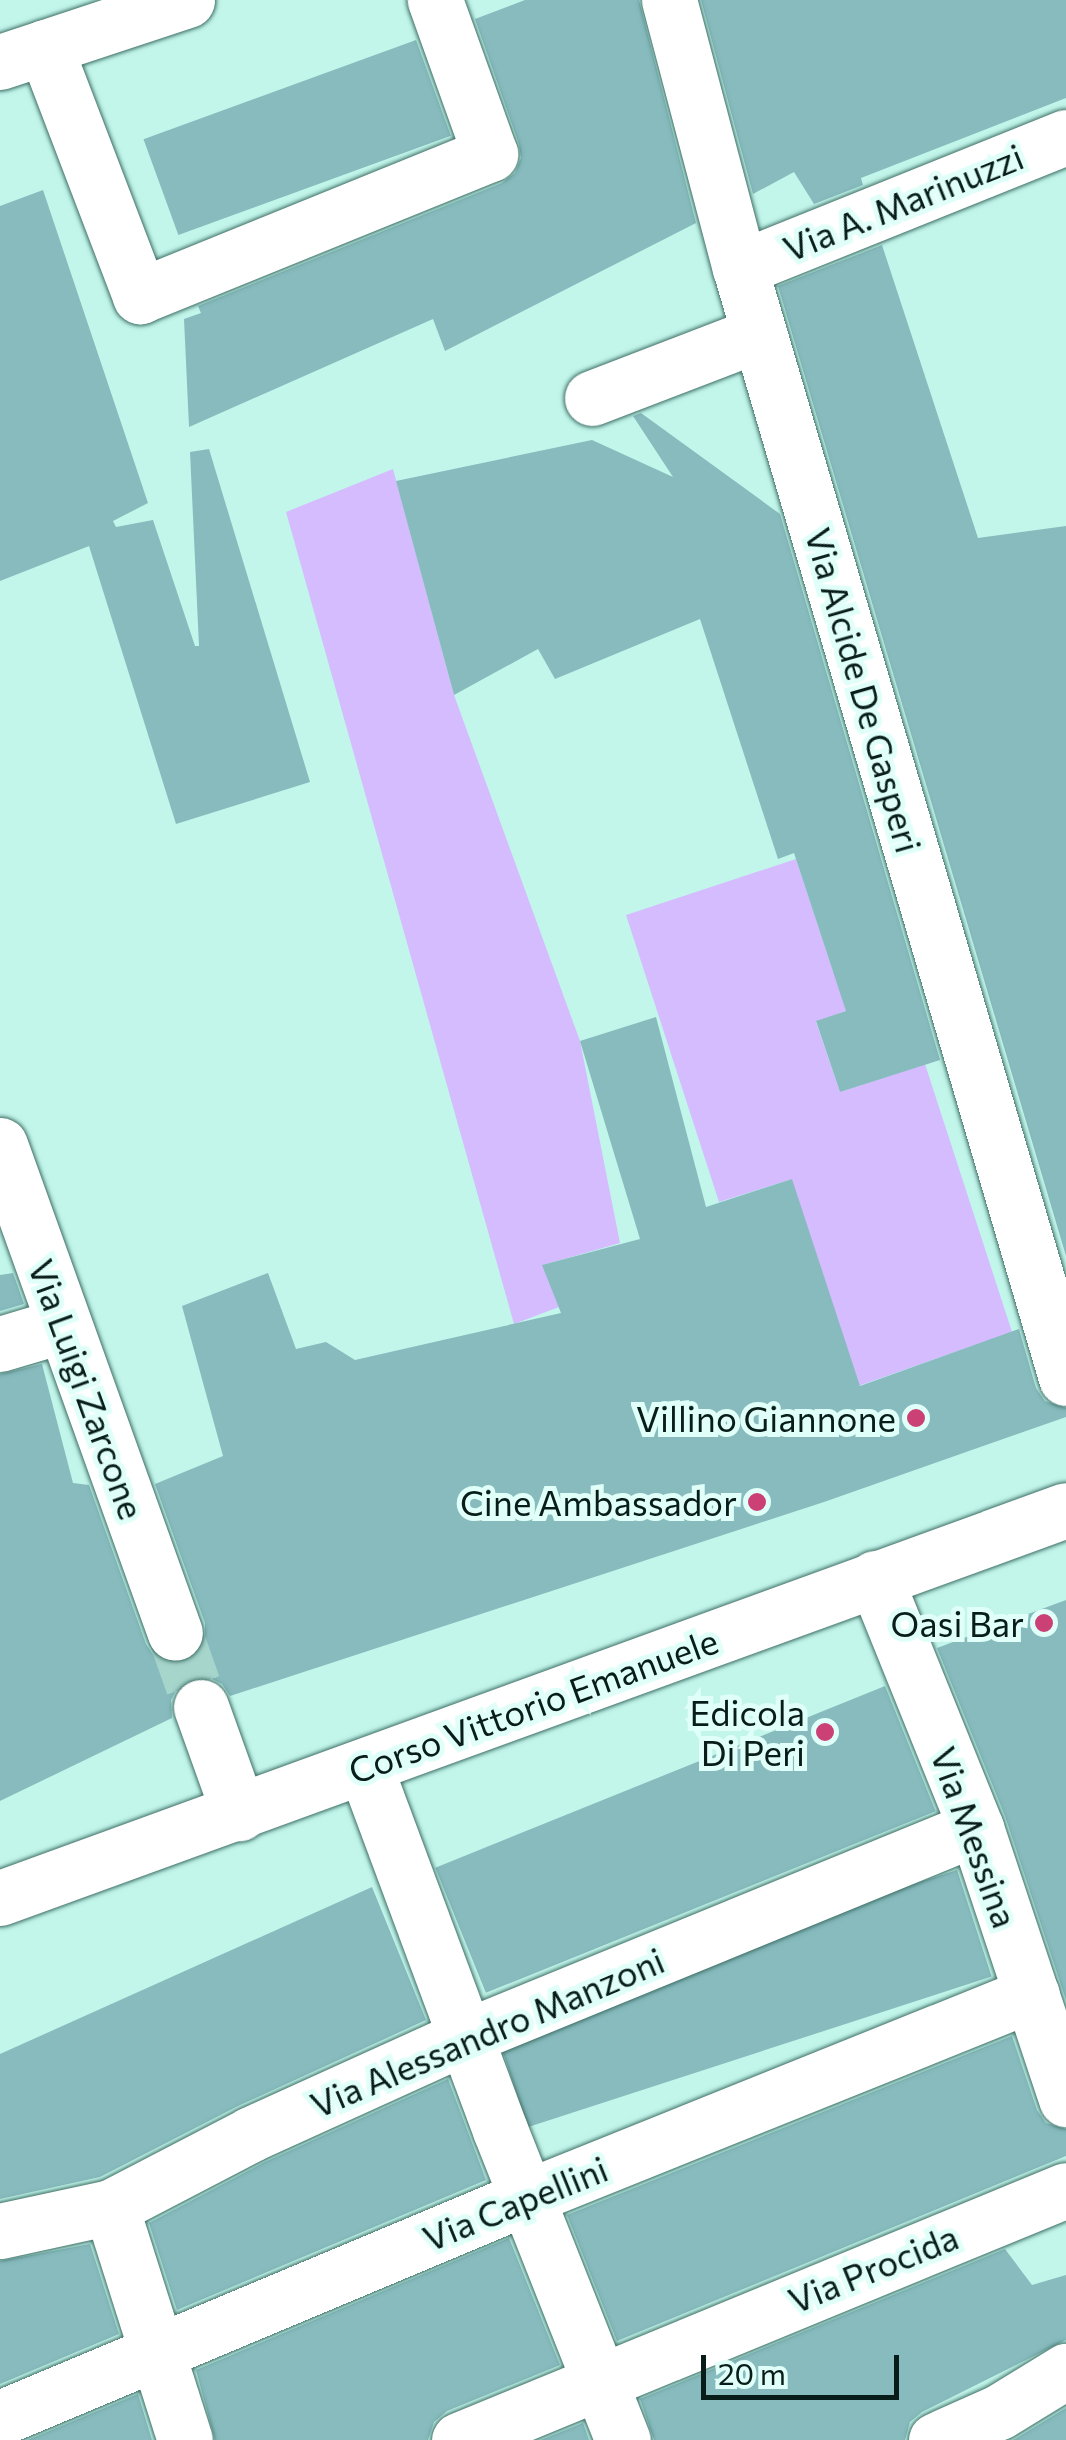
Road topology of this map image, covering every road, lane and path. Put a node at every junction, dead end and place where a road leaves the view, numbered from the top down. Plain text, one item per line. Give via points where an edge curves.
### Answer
1 (187, 0) edge
2 (436, 0) edge
3 (668, 0) edge
4 (48, 36) edge
5 (1066, 137) edge
6 (740, 268) junction
7 (759, 334) junction
8 (592, 398) dead end
9 (0, 1145) edge
10 (64, 1325) junction
11 (0, 1344) edge
12 (1066, 1378) edge
13 (1066, 1510) edge
14 (874, 1578) junction
15 (175, 1634) tunnel mouth
16 (201, 1707) tunnel mouth
17 (364, 1767) junction
18 (239, 1813) junction
19 (976, 1828) junction
20 (0, 1898) edge
21 (1032, 1994) junction
22 (465, 2038) junction
23 (1066, 2099) edge
24 (1066, 2190) edge
25 (527, 2198) junction
26 (111, 2207) junction
27 (0, 2231) edge
28 (157, 2351) junction
29 (1066, 2371) edge
30 (600, 2380) junction
31 (0, 2418) edge
32 (184, 2440) edge
33 (459, 2440) edge
34 (623, 2440) edge
35 (936, 2440) edge

1 - 4 street
2 - 4 street via 490,154 140,296
3 - 6 street, Via Alcide De Gasperi
5 - 6 street, Via A. Marinuzzi
6 - 7 street, Via Alcide De Gasperi
7 - 8 street
7 - 12 street, Via Alcide De Gasperi
9 - 10 street, Via Luigi Zarcone
10 - 11 street
10 - 15 street, Via Luigi Zarcone
13 - 14 street, Corso Vittorio Emanuele
14 - 17 street, Corso Vittorio Emanuele
14 - 19 street, Via Messina
16 - 18 street
17 - 18 street, Corso Vittorio Emanuele
17 - 22 street
18 - 20 street, Corso Vittorio Emanuele
19 - 21 street, Via Messina
19 - 22 street, Via Alessandro Manzoni
21 - 23 street, Via Messina
21 - 25 street, Via Capellini
22 - 25 street
22 - 26 street, Via Alessandro Manzoni via 251,2134
24 - 30 street, Via Procida
25 - 28 street, Via Capellini
25 - 30 street
26 - 27 street, Via Alessandro Manzoni
26 - 28 street
28 - 31 street, Via Capellini
28 - 32 street
29 - 35 street
30 - 33 street, Via Procida
30 - 34 street

